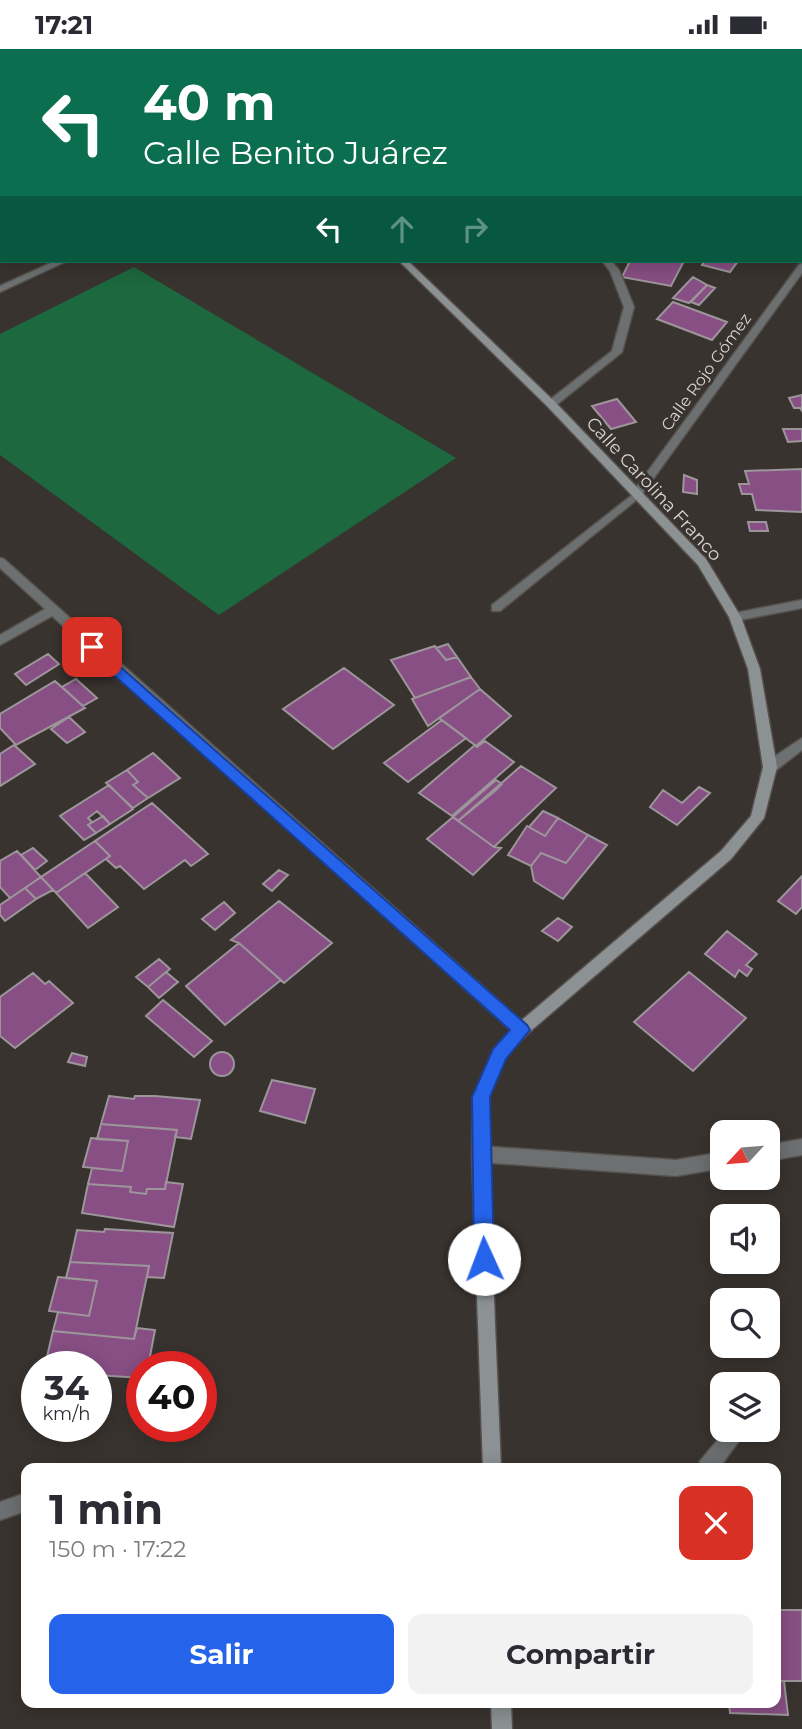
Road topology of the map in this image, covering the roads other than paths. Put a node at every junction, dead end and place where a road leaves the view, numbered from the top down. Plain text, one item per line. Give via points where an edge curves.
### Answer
1 (58, 263) edge
2 (405, 263) edge
3 (608, 263) edge
4 (802, 267) edge
5 (0, 289) edge
6 (551, 404) junction
7 (636, 495) junction
8 (0, 562) edge
9 (802, 604) edge
10 (496, 608) dead end
11 (51, 611) junction
12 (735, 617) junction
13 (0, 641) edge
14 (802, 743) edge
15 (770, 767) junction
16 (521, 1030) junction
17 (802, 1147) edge
18 (780, 1151) edge
19 (480, 1154) junction
20 (710, 1162) edge
21 (729, 1442) edge
22 (492, 1463) edge
23 (712, 1463) edge
24 (21, 1504) edge
25 (0, 1511) edge
26 (501, 1708) edge
27 (502, 1729) edge

1 - 5 street
2 - 6 street, Calle Carolina Franco
3 - 6 street via 629,307 617,352
4 - 7 street, Calle Rojo Gómez
6 - 7 street, Calle Carolina Franco
7 - 10 street, Calle Rojo Gómez
7 - 12 street, Calle Carolina Franco via 702,562
8 - 11 street
9 - 12 street
11 - 13 street
11 - 16 street
12 - 15 street, Calle Carolina Franco via 754,669
14 - 15 street
15 - 16 street, Calle Carolina Franco via 757,818 726,855
16 - 19 street, Calle Carolina Franco via 499,1054 481,1097
17 - 18 street
19 - 20 street via 676,1168
19 - 22 street, Calle Carolina Franco
21 - 23 street
24 - 25 street
26 - 27 street

